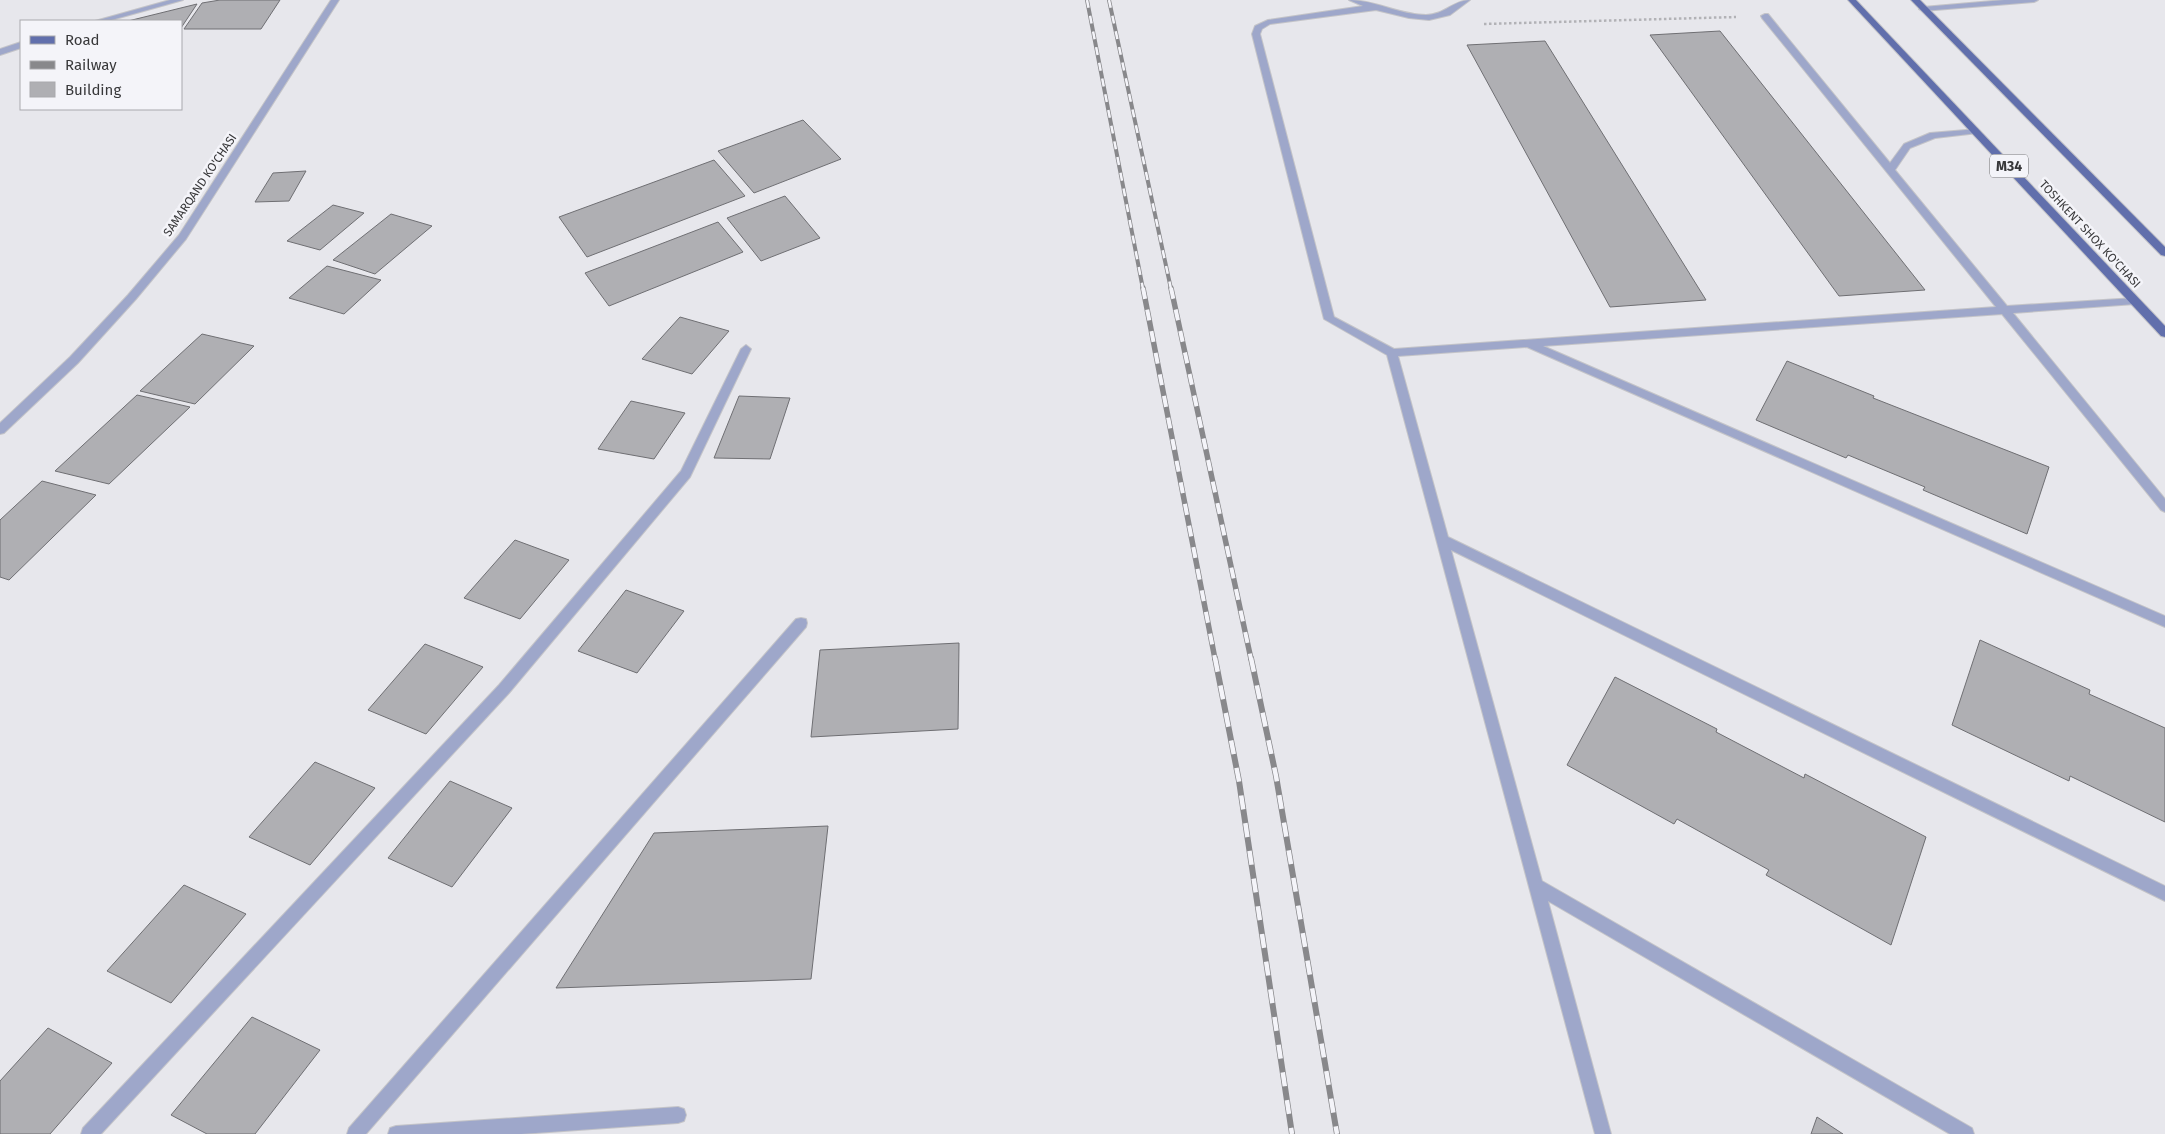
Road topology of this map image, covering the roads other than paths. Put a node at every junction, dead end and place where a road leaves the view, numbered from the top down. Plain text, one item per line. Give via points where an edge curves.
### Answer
1 (179, 0) edge
2 (334, 0) edge
3 (1353, 0) edge
4 (1466, 0) edge
5 (1852, 0) edge
6 (1915, 0) edge
7 (2034, 0) edge
8 (1377, 7) junction
9 (1924, 9) junction
10 (1765, 16) road end
11 (104, 20) edge
12 (20, 45) edge
13 (0, 52) edge
14 (1975, 131) junction
15 (1891, 169) junction
16 (2165, 253) edge
17 (2135, 301) junction
18 (2005, 311) junction
19 (2165, 333) edge
20 (1528, 344) junction
21 (746, 349) dead end
22 (1392, 353) junction
23 (0, 430) edge
24 (2165, 507) edge
25 (1442, 540) junction
26 (2165, 622) edge
27 (802, 623) dead end
28 (1536, 886) junction
29 (2165, 894) edge
30 (678, 1115) dead end
31 (89, 1134) edge
32 (355, 1134) edge
33 (396, 1134) edge
34 (1603, 1134) edge
35 (1966, 1134) edge

1 - 11 street
2 - 23 street, SAMARQAND KO'CHASI via 183,237 74,360
3 - 8 street
4 - 8 street via 1443,16 1419,19
5 - 14 main road, TOSHKENT SHOX KO'CHASI / M34
6 - 9 main road
7 - 9 street
8 - 22 street via 1268,22 1258,28 1256,34 1329,319
9 - 16 main road
10 - 15 street
12 - 13 street
14 - 15 street via 1933,135 1907,146
14 - 17 main road, TOSHKENT SHOX KO'CHASI / M34
15 - 18 street
17 - 18 street
17 - 19 main road, TOSHKENT SHOX KO'CHASI / M34
18 - 20 street
18 - 24 street
20 - 22 street
20 - 26 street
21 - 31 street via 686,474 504,690
22 - 25 street
25 - 28 street
25 - 29 street
27 - 32 street
28 - 34 street
28 - 35 street
30 - 33 street

